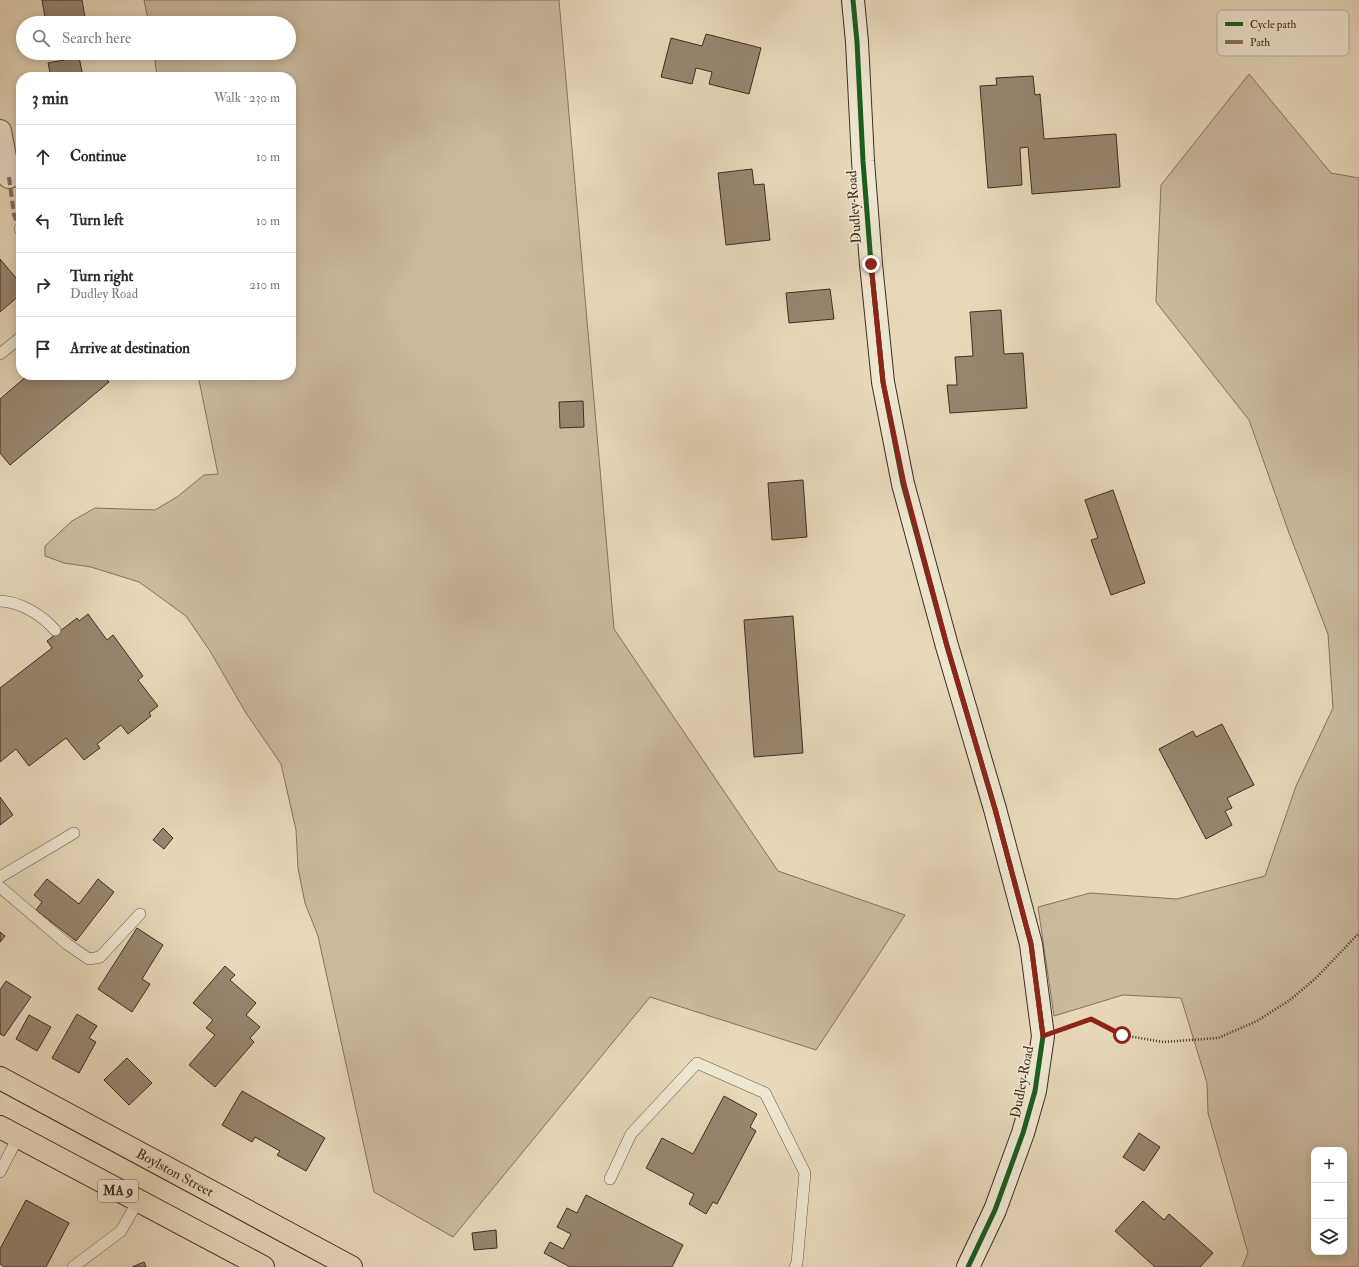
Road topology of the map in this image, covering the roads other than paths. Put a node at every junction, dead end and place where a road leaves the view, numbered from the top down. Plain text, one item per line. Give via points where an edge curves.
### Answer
1 (853, 0) edge
2 (0, 131) edge
3 (9, 177) dead end
4 (16, 341) edge
5 (0, 354) edge
6 (0, 601) edge
7 (55, 630) dead end
8 (74, 833) dead end
9 (0, 877) edge
10 (0, 887) edge
11 (140, 914) dead end
12 (0, 1078) edge
13 (9, 1132) edge
14 (0, 1172) edge
15 (610, 1179) dead end
16 (138, 1201) junction
17 (798, 1266) edge
18 (73, 1267) edge
19 (263, 1267) edge
20 (351, 1267) edge
21 (968, 1267) edge

1 - 21 street, Dudley Road via 871,264 883,382 904,484 1031,944 1043,1036 1035,1091 1024,1133 995,1210
2 - 3 street
4 - 5 lane
6 - 7 lane via 29,609
8 - 9 lane
10 - 11 lane via 66,944 89,959 100,957
12 - 20 highway, Boylston Street
13 - 14 lane
13 - 16 highway, MA 9
15 - 17 lane via 631,1134 697,1063 765,1093 805,1174
16 - 18 lane via 121,1231
16 - 19 highway, MA 9

